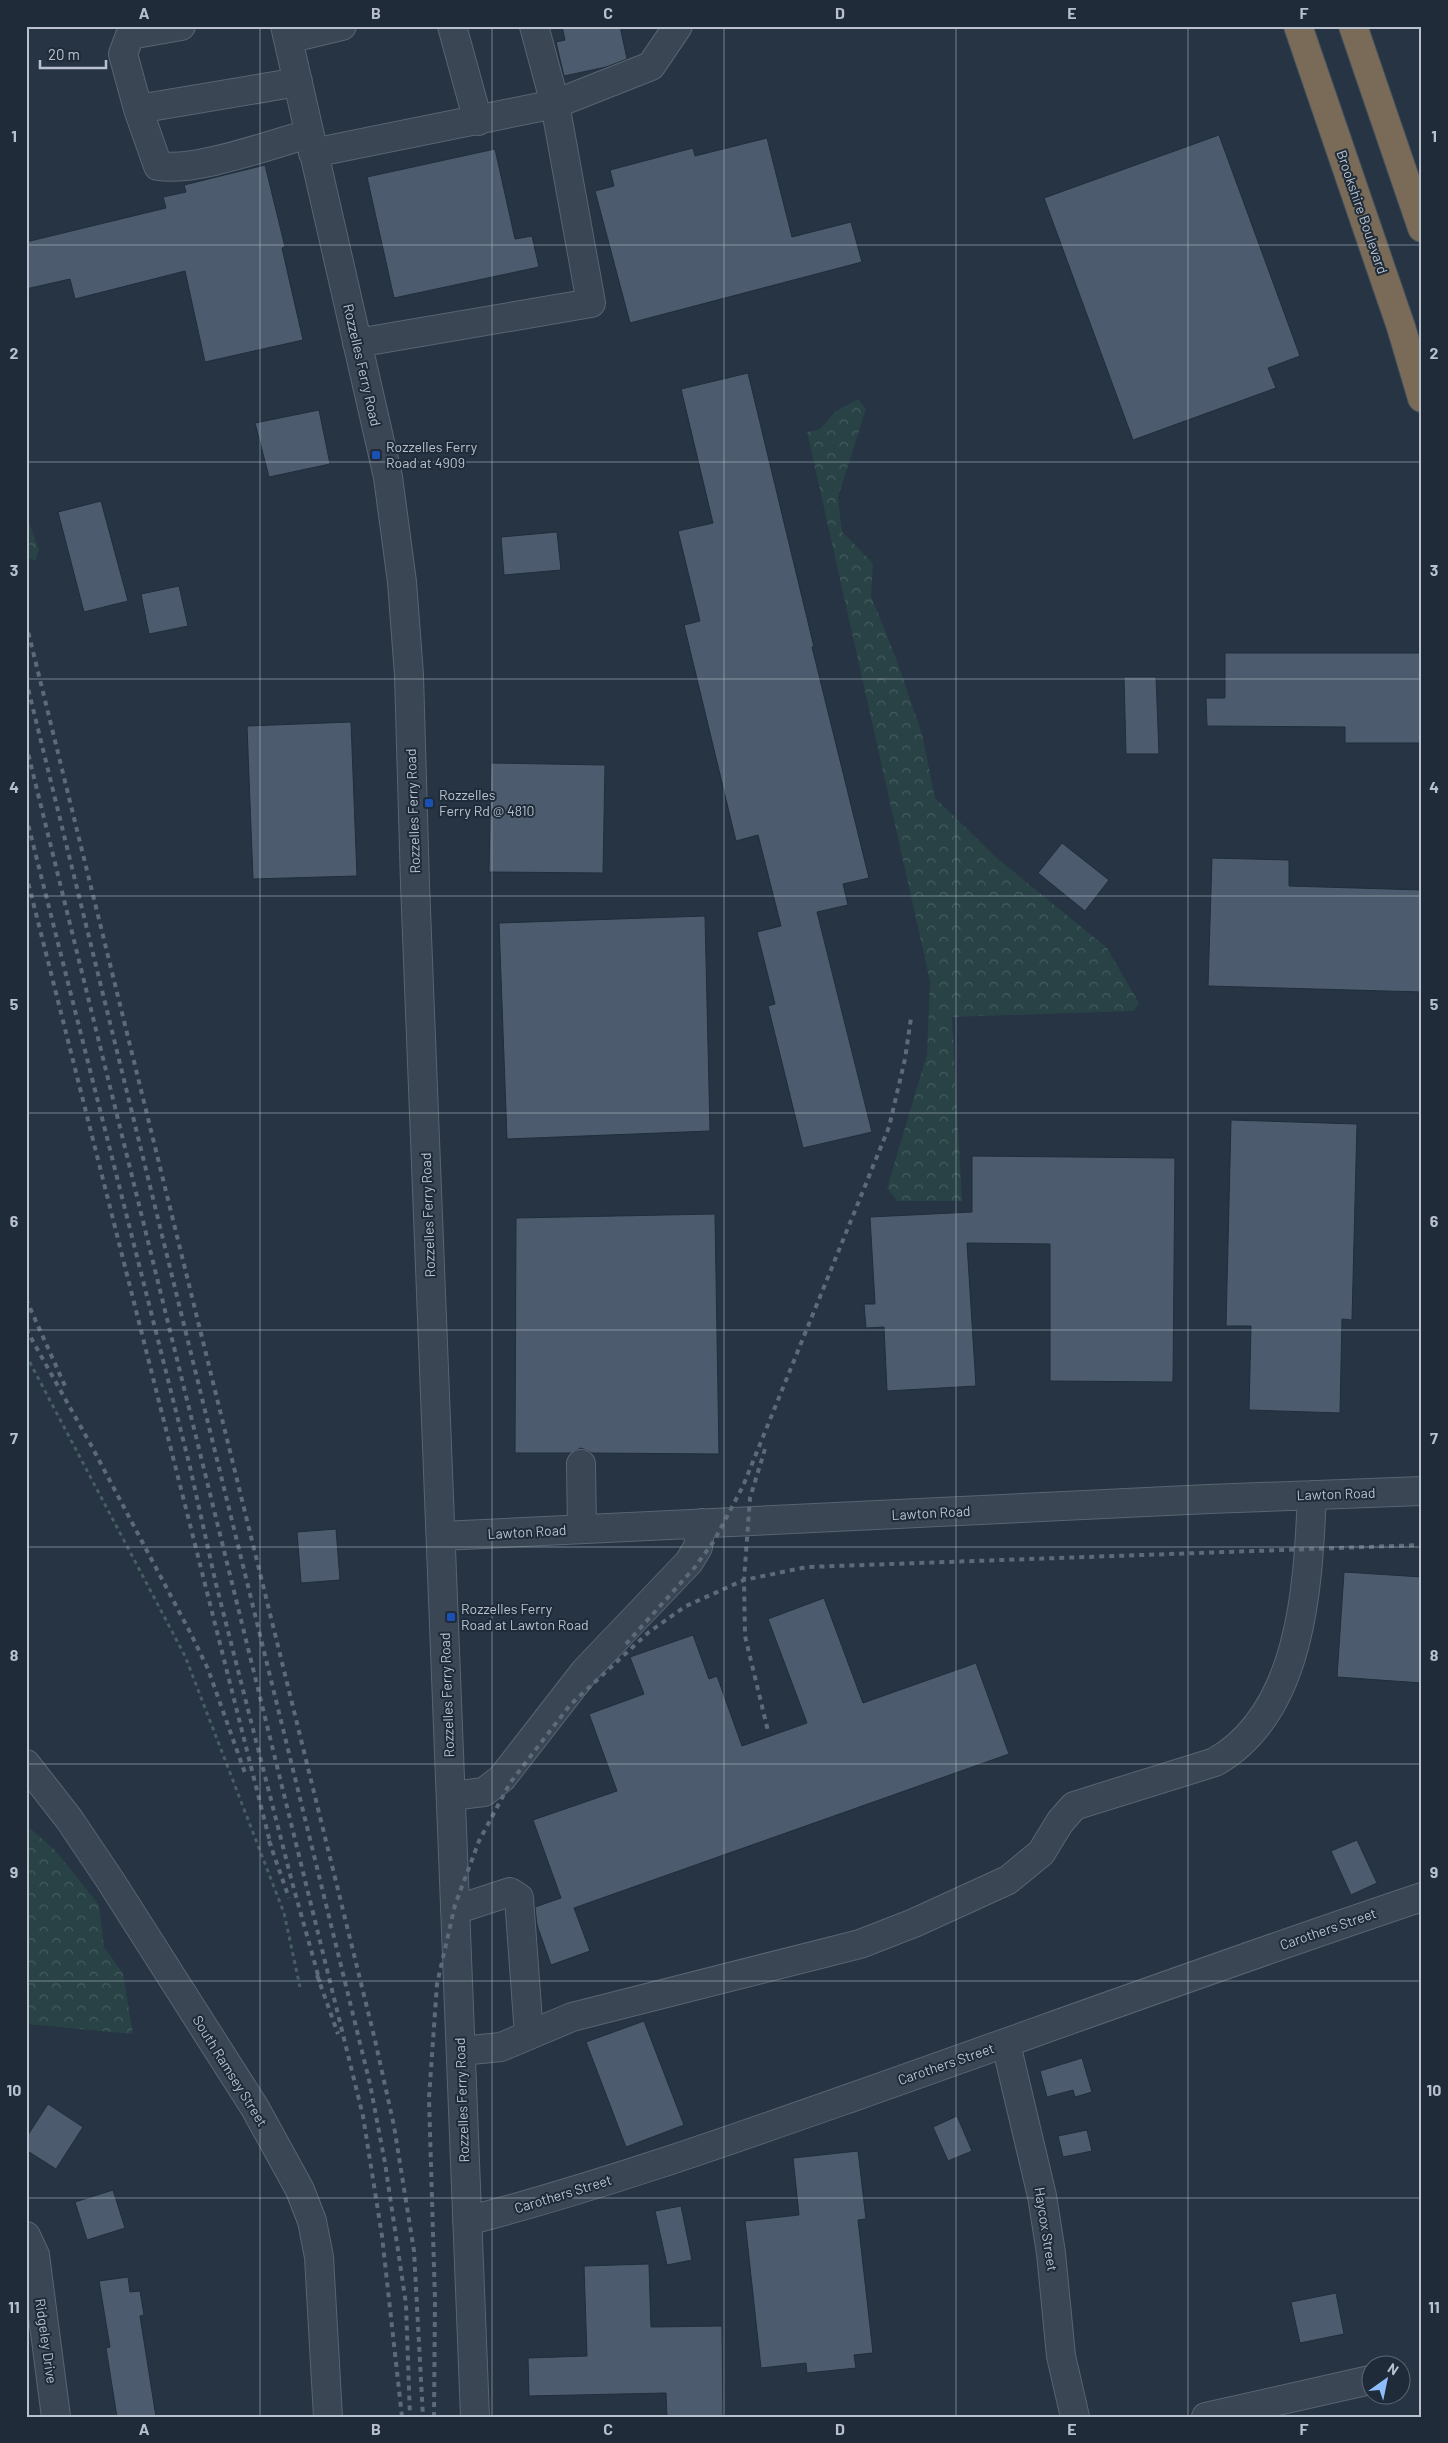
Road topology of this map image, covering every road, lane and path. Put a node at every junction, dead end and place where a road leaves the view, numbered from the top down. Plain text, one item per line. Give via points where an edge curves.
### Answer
1 (182, 26) edge
2 (342, 26) edge
3 (452, 26) edge
4 (534, 26) edge
5 (678, 26) edge
6 (1298, 26) edge
7 (1354, 26) edge
8 (286, 32) edge
9 (298, 82) junction
10 (555, 104) junction
11 (138, 109) junction
12 (478, 121) junction
13 (311, 143) junction
14 (1422, 228) edge
15 (356, 343) junction
16 (1422, 398) edge
17 (26, 1355) edge
18 (581, 1464) dead end
19 (1422, 1491) edge
20 (1312, 1495) junction
21 (701, 1523) junction
22 (582, 1529) junction
23 (441, 1536) junction
24 (26, 1764) edge
25 (451, 1796) junction
26 (1422, 1897) edge
27 (455, 1910) junction
28 (300, 1987) dead end
29 (529, 2035) junction
30 (1006, 2044) junction
31 (461, 2051) junction
32 (467, 2221) junction
33 (26, 2236) edge
34 (1360, 2382) edge
35 (56, 2417) edge
36 (328, 2417) edge
37 (476, 2417) edge
38 (1076, 2417) edge
39 (1206, 2417) edge

1 - 11 street via 130,35 123,54
2 - 8 street
3 - 12 street
4 - 10 street
5 - 10 street via 651,66
6 - 16 highway, Brookshire Boulevard via 1401,327
7 - 14 highway
8 - 9 street, Rozzelles Ferry Road
9 - 11 street
9 - 13 street, Rozzelles Ferry Road
10 - 12 street
10 - 15 street via 591,303
11 - 13 street via 158,166 195,166
12 - 13 street
13 - 15 street, Rozzelles Ferry Road
15 - 23 street, Rozzelles Ferry Road via 388,477 402,582 409,675
17 - 28 path via 185,1656 284,1913
18 - 22 street
19 - 20 street, Lawton Road
20 - 21 street, Lawton Road
20 - 29 street via 1310,1549 1299,1633 1277,1693 1233,1752 1215,1762 1074,1806 1060,1822 1042,1853 1008,1880 914,1923 860,1944 572,2017
21 - 22 street, Lawton Road
21 - 25 street via 698,1547 689,1562 585,1671 502,1778 484,1792
22 - 23 street, Lawton Road
23 - 25 street, Rozzelles Ferry Road
24 - 36 street, South Ramsey Street via 110,1880 255,2108 300,2190 312,2221 319,2257
25 - 27 street, Rozzelles Ferry Road
26 - 30 street, Carothers Street via 1209,1969
27 - 29 street via 510,1892 519,1898
27 - 31 street, Rozzelles Ferry Road
29 - 31 street via 501,2047
30 - 32 street, Carothers Street via 674,2160
30 - 38 street, Haycox Street via 1042,2196 1061,2356
31 - 32 street, Rozzelles Ferry Road
32 - 37 street, Rozzelles Ferry Road
33 - 35 street, Ridgeley Drive via 35,2255
34 - 39 street

